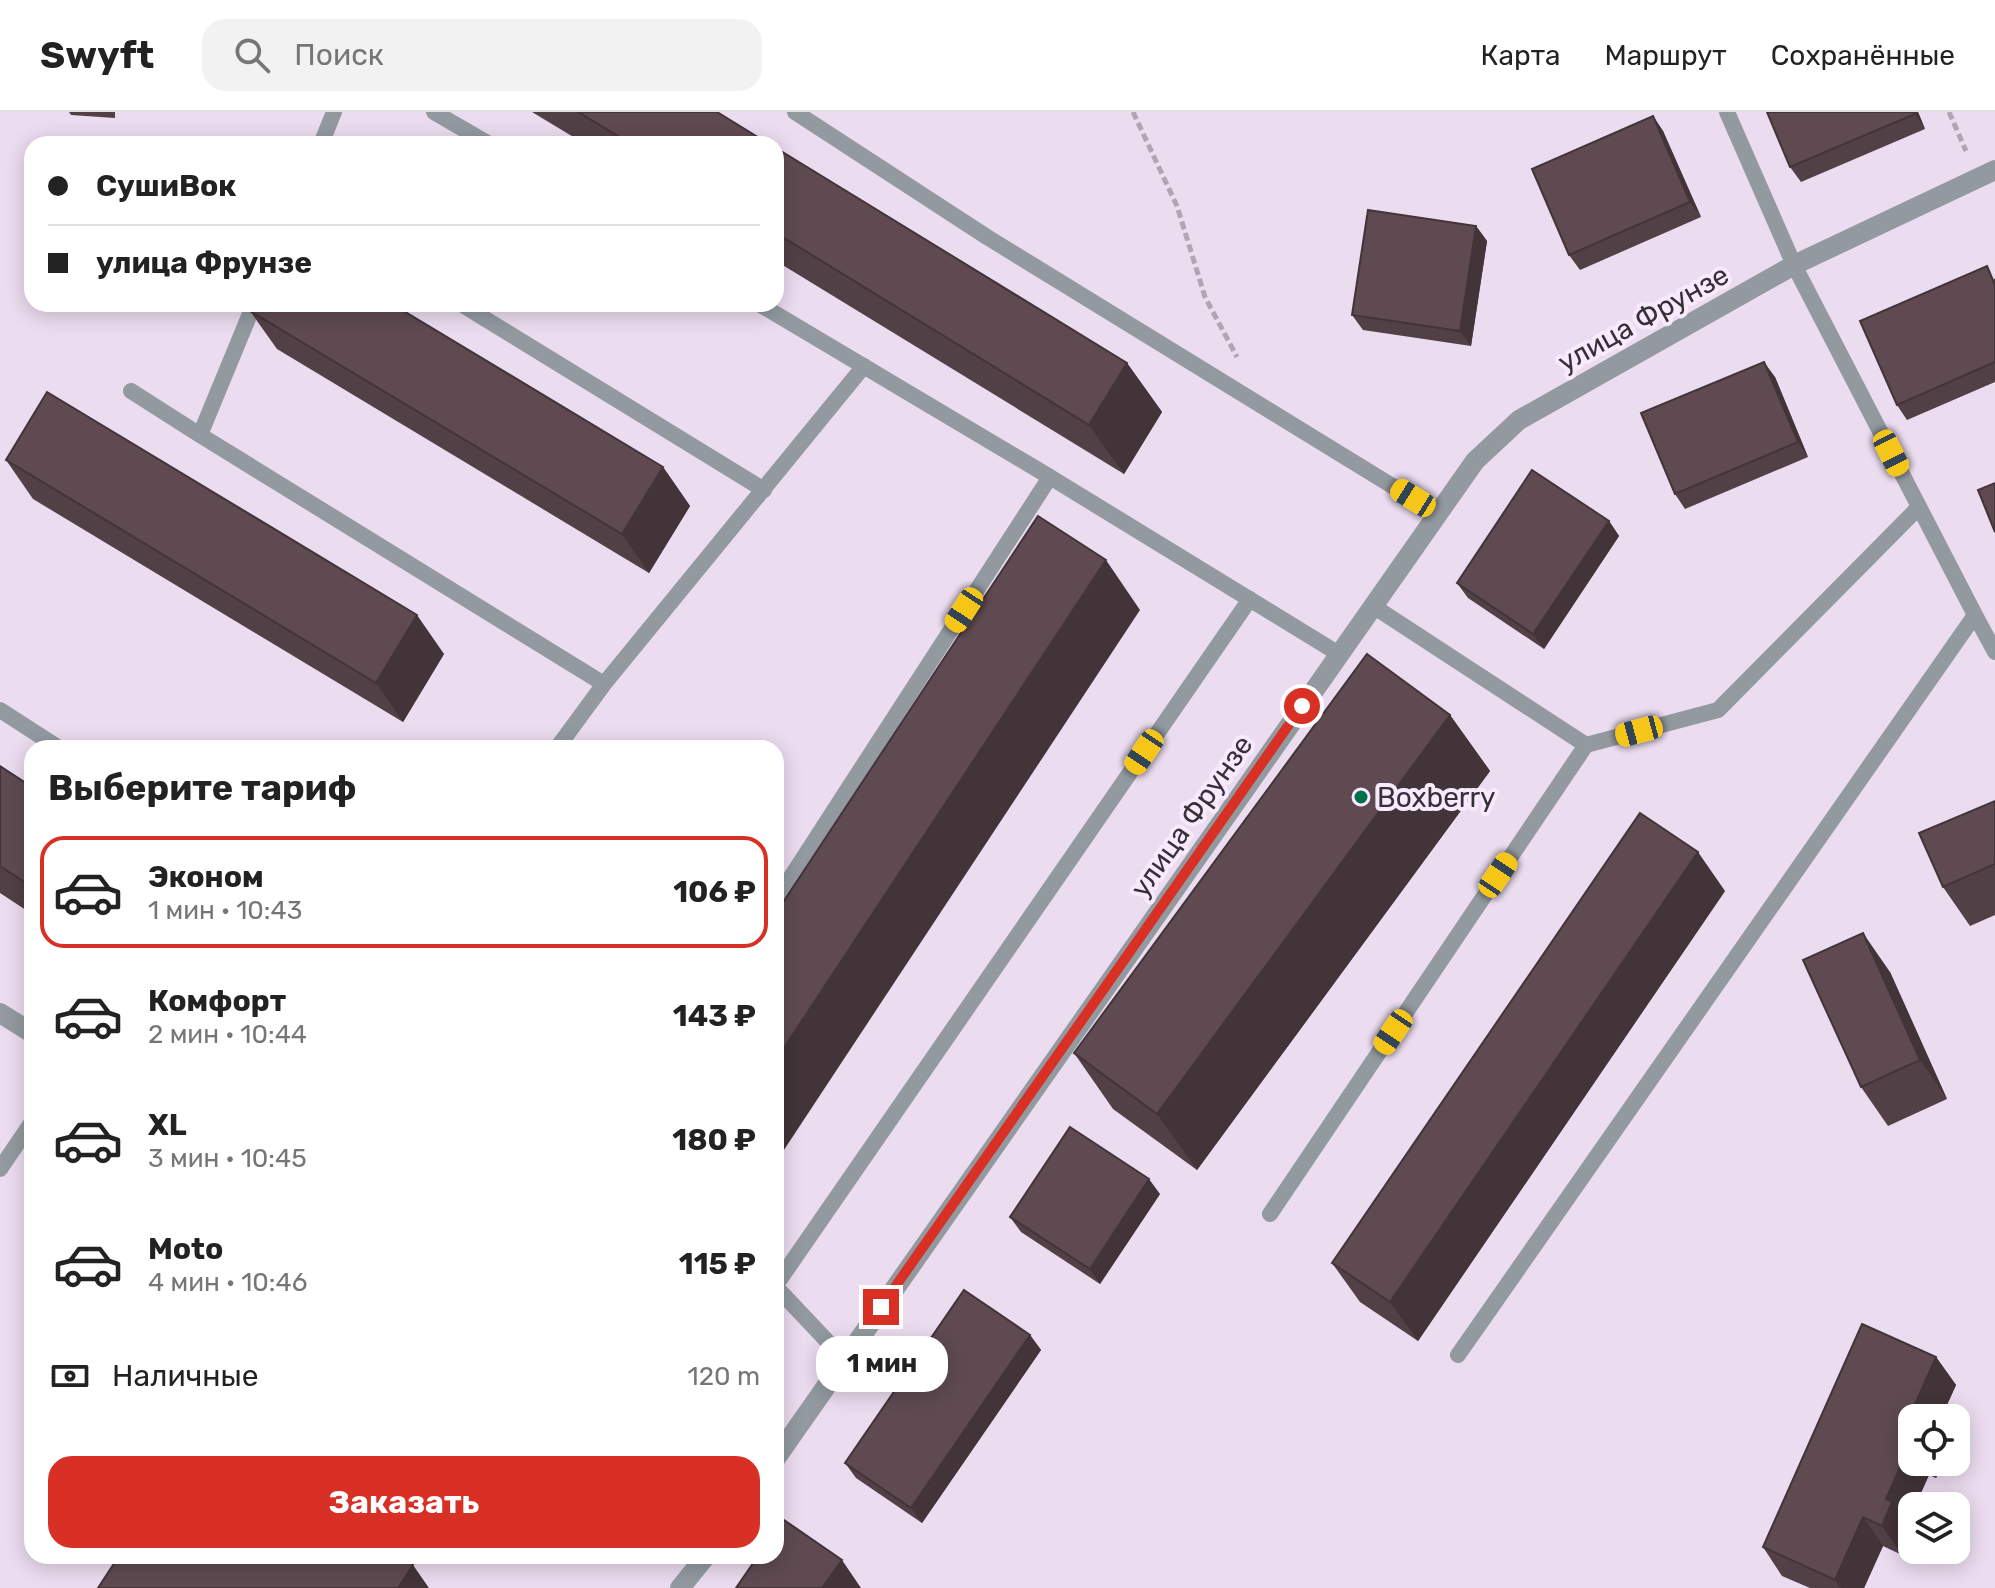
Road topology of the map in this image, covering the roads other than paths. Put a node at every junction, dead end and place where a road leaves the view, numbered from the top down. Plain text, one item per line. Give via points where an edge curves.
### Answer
1 (334, 112) edge
2 (434, 112) edge
3 (795, 112) edge
4 (1727, 112) edge
5 (324, 136) edge
6 (475, 136) edge
7 (1987, 174) edge
8 (1794, 265) junction
9 (251, 312) edge
10 (474, 312) edge
11 (773, 312) edge
12 (864, 366) junction
13 (131, 391) dead end
14 (200, 435) junction
15 (1050, 477) junction
16 (764, 490) junction
17 (1919, 507) junction
18 (1438, 514) junction
19 (1250, 599) junction
20 (1373, 606) junction
21 (1975, 615) junction
22 (1995, 652) edge
23 (1339, 654) junction
24 (604, 684) junction
25 (0, 710) edge
26 (47, 740) edge
27 (563, 740) edge
28 (1586, 745) junction
29 (784, 888) edge
30 (0, 1013) edge
31 (24, 1028) edge
32 (24, 1134) edge
33 (0, 1169) edge
34 (1270, 1214) dead end
35 (784, 1274) edge
36 (784, 1295) edge
37 (1458, 1355) dead end
38 (845, 1360) junction
39 (784, 1447) edge
40 (700, 1564) edge
41 (680, 1588) edge

1 - 5 lane
2 - 6 lane
3 - 18 lane via 987,237
4 - 8 lane
7 - 8 street, улица Фрунзе
8 - 17 lane
8 - 18 street, улица Фрунзе via 1519,420 1475,461
9 - 14 lane
10 - 16 lane
11 - 12 lane
12 - 15 lane
12 - 16 lane
13 - 14 lane
14 - 24 lane
15 - 19 lane
15 - 29 lane
16 - 24 lane
17 - 21 lane
17 - 28 lane via 1718,710
18 - 20 street, улица Фрунзе
19 - 23 lane
19 - 35 lane
20 - 23 street, улица Фрунзе
20 - 28 lane
21 - 22 lane
21 - 37 lane
23 - 38 street, улица Фрунзе
24 - 27 lane
25 - 26 lane
28 - 34 lane
30 - 31 street
32 - 33 lane
36 - 38 lane
38 - 39 street, улица Фрунзе
40 - 41 street

